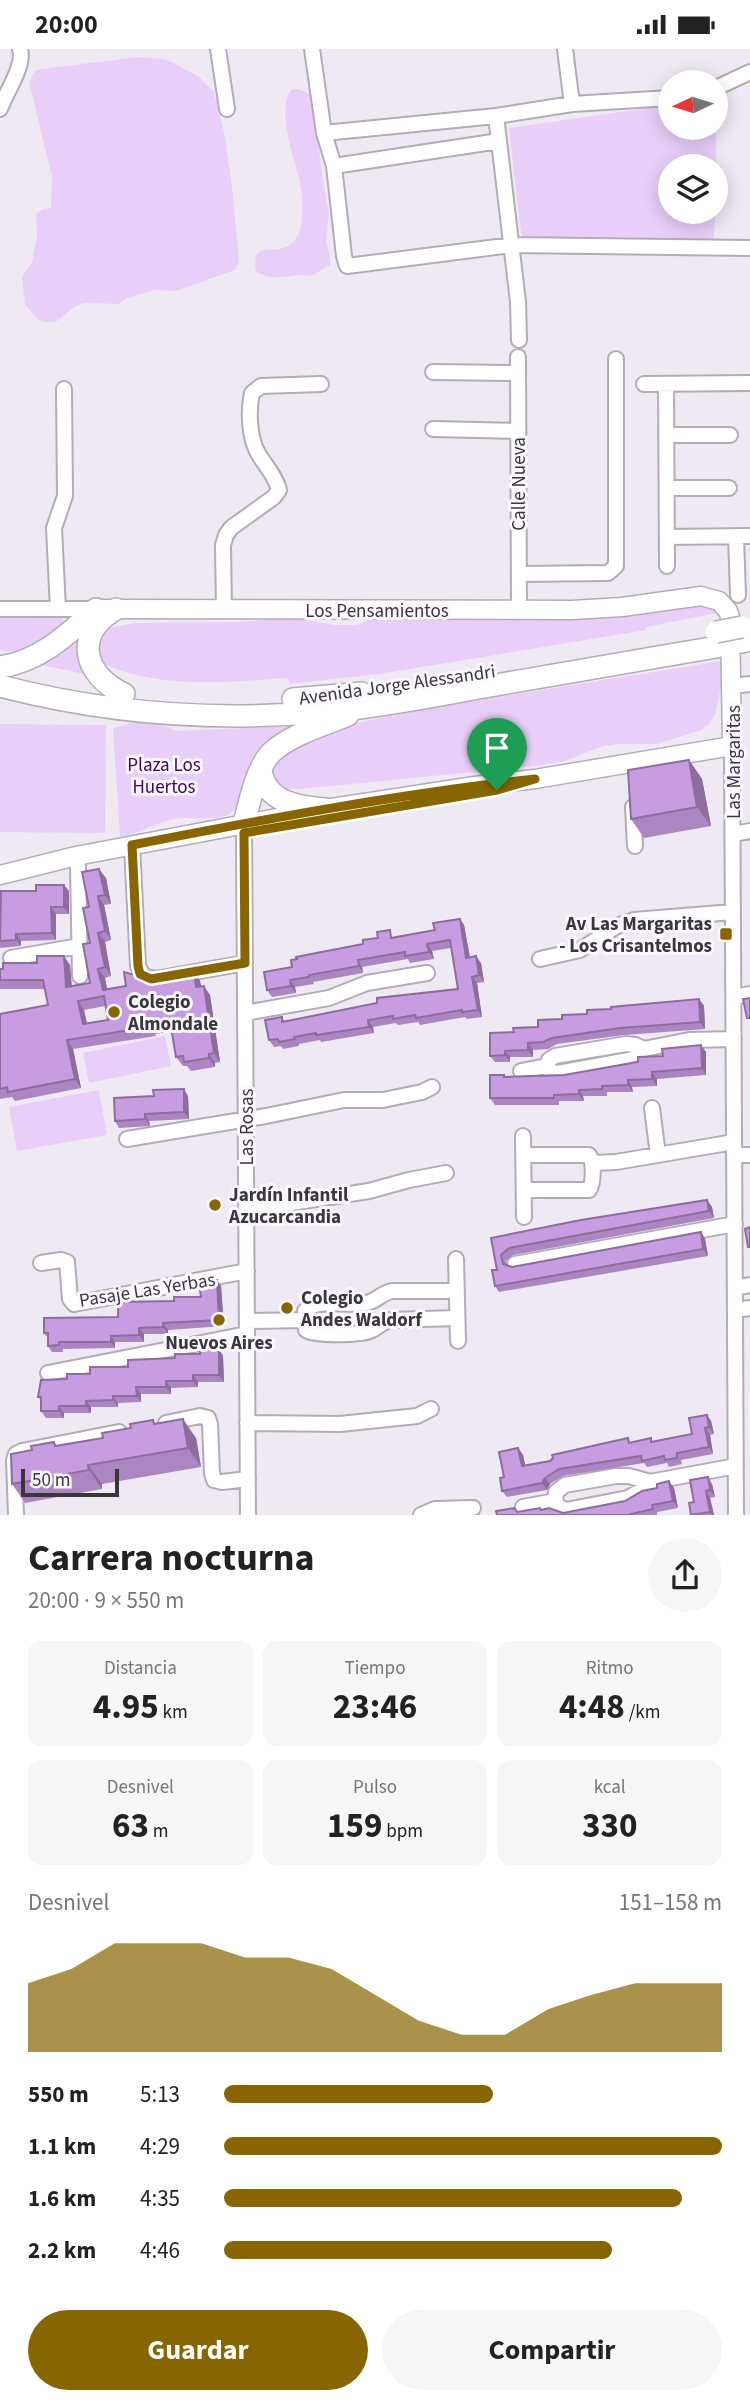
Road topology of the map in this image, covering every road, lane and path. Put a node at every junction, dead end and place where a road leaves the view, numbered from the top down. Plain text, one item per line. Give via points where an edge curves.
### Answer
1 (20, 49) edge
2 (218, 49) edge
3 (312, 49) edge
4 (565, 49) edge
5 (750, 72) edge
6 (728, 82) edge
7 (658, 99) edge
8 (572, 104) junction
9 (0, 109) edge
10 (227, 109) dead end
11 (496, 116) junction
12 (324, 133) junction
13 (499, 141) junction
14 (334, 166) junction
15 (512, 245) junction
16 (750, 248) edge
17 (519, 340) dead end
18 (518, 357) dead end
19 (616, 359) dead end
20 (433, 372) dead end
21 (518, 373) junction
22 (750, 383) edge
23 (321, 384) dead end
24 (644, 384) dead end
25 (666, 384) junction
26 (64, 389) dead end
27 (433, 429) dead end
28 (518, 431) junction
29 (666, 435) junction
30 (730, 435) dead end
31 (667, 488) junction
32 (729, 488) dead end
33 (743, 536) edge
34 (667, 537) junction
35 (667, 566) dead end
36 (519, 574) junction
37 (744, 595) edge
38 (719, 601) junction
39 (0, 609) edge
40 (58, 609) junction
41 (106, 609) junction
42 (224, 610) junction
43 (519, 610) junction
44 (746, 634) edge
45 (716, 639) junction
46 (0, 669) edge
47 (741, 685) edge
48 (0, 687) edge
49 (124, 694) junction
50 (369, 707) junction
51 (733, 746) junction
52 (261, 769) junction
53 (535, 779) junction
54 (631, 780) junction
55 (325, 809) junction
56 (244, 828) junction
57 (750, 831) edge
58 (733, 834) junction
59 (635, 846) dead end
60 (132, 850) junction
61 (0, 865) edge
62 (31, 866) junction
63 (78, 866) junction
64 (0, 877) edge
65 (733, 918) junction
66 (750, 921) edge
67 (79, 946) junction
68 (11, 958) dead end
69 (540, 959) dead end
70 (245, 963) junction
71 (427, 973) dead end
72 (80, 976) dead end
73 (750, 994) edge
74 (734, 997) junction
75 (245, 1013) junction
76 (734, 1039) junction
77 (521, 1071) dead end
78 (432, 1087) dead end
79 (652, 1108) dead end
80 (246, 1119) junction
81 (523, 1136) dead end
82 (127, 1139) dead end
83 (734, 1149) junction
84 (658, 1154) junction
85 (523, 1155) junction
86 (750, 1155) edge
87 (592, 1163) junction
88 (446, 1173) dead end
89 (524, 1190) junction
90 (246, 1210) junction
91 (524, 1217) dead end
92 (735, 1224) junction
93 (456, 1259) dead end
94 (41, 1263) dead end
95 (515, 1264) edge
96 (247, 1272) junction
97 (743, 1287) edge
98 (457, 1291) junction
99 (743, 1309) edge
100 (457, 1318) junction
101 (304, 1320) junction
102 (247, 1328) junction
103 (458, 1341) dead end
104 (48, 1373) dead end
105 (431, 1409) dead end
106 (247, 1423) junction
107 (736, 1466) junction
108 (248, 1479) junction
109 (650, 1482) junction
110 (555, 1501) junction
111 (523, 1507) dead end
112 (473, 1508) dead end
113 (16, 1515) edge
114 (248, 1515) edge
115 (421, 1515) edge
116 (736, 1515) edge

1 - 9 street via 18,73
2 - 10 street
3 - 12 street
4 - 8 street
5 - 6 street
7 - 8 street
8 - 11 street
11 - 12 street
11 - 13 street
12 - 14 street
13 - 14 street
13 - 15 street
14 - 15 street via 347,266
15 - 16 street
15 - 17 street
18 - 21 street, Calle Nueva
19 - 36 street via 616,566 608,573
20 - 21 street
21 - 28 street, Calle Nueva
22 - 25 street
23 - 42 street via 265,385 252,393 254,446 279,490 226,534
24 - 25 street
25 - 29 street
26 - 40 street via 65,496 54,528
27 - 28 street
28 - 36 street, Calle Nueva
29 - 30 street
29 - 31 street
31 - 32 street
31 - 34 street
33 - 34 street
33 - 37 street
34 - 35 street
36 - 43 street, Calle Nueva
37 - 38 street, Los Pensamientos
38 - 43 main road, Los Pensamientos via 695,596 601,609
38 - 47 main road, Las Margaritas via 730,617
39 - 40 street, Los Pensamientos
40 - 41 street, Los Pensamientos
41 - 42 main road, Los Pensamientos
41 - 46 highway via 42,653
41 - 49 highway via 92,631 87,652 102,680
42 - 43 main road, Los Pensamientos
44 - 45 highway, Avenida Jorge Alessandri
45 - 49 highway, Avenida Jorge Alessandri via 338,696 231,701
45 - 50 highway, Avenida Jorge Alessandri
46 - 49 highway, Avenida Jorge Alessandri via 76,688
47 - 51 main road, Las Margaritas
48 - 50 highway, Avenida Jorge Alessandri via 79,703 165,713 261,715
50 - 52 highway via 281,746
51 - 54 main road
51 - 58 street, Las Margaritas
52 - 55 highway via 266,787 276,797
52 - 56 highway
53 - 54 main road
53 - 55 main road
53 - 56 main road via 497,790
54 - 59 street
55 - 56 main road
56 - 60 main road
56 - 70 street, Las Rosas
57 - 58 street
58 - 65 street, Las Margaritas
60 - 62 main road
60 - 63 main road
60 - 70 street via 138,966 143,977 155,979
61 - 62 street
62 - 64 main road
63 - 64 main road
63 - 67 street
65 - 66 street
65 - 69 street via 634,920 580,950
65 - 74 street, Las Margaritas
67 - 68 street
67 - 72 street
70 - 75 street, Las Rosas
71 - 75 street
73 - 74 street
74 - 76 street, Las Margaritas
75 - 80 street, Las Rosas
76 - 77 street via 644,1049 634,1059 570,1071 554,1073 547,1066
76 - 83 street, Las Margaritas
78 - 80 street via 383,1100 344,1100
79 - 84 street
80 - 82 street
80 - 90 street, Las Rosas
81 - 85 street
83 - 84 street
83 - 86 street
83 - 92 street, Las Margaritas
84 - 87 street
85 - 87 street via 589,1155
85 - 89 street
87 - 89 street via 589,1190
88 - 90 street via 369,1191
89 - 91 street
90 - 96 street, Las Rosas
92 - 95 street
92 - 97 street, Las Margaritas
93 - 98 street
94 - 96 street, Pasaje Las Yerbas via 67,1262 74,1304
96 - 102 street, Las Rosas
97 - 99 street, Las Margaritas
98 - 100 street
98 - 101 street via 392,1291 368,1303 313,1304 305,1311
99 - 107 street, Las Margaritas
100 - 101 street via 390,1320 368,1332 316,1334 306,1330
100 - 103 street
101 - 102 street
102 - 104 street
102 - 106 street, Las Rosas
105 - 106 street via 416,1416 340,1424
106 - 108 street, Las Rosas
107 - 109 street
107 - 116 street, Las Margaritas
108 - 113 street via 214,1480 210,1424 205,1417 19,1452 14,1460
108 - 114 street, Las Rosas
109 - 110 street via 628,1498 566,1510
109 - 110 street via 622,1476 565,1485 556,1492
110 - 111 street
112 - 115 street via 435,1509

